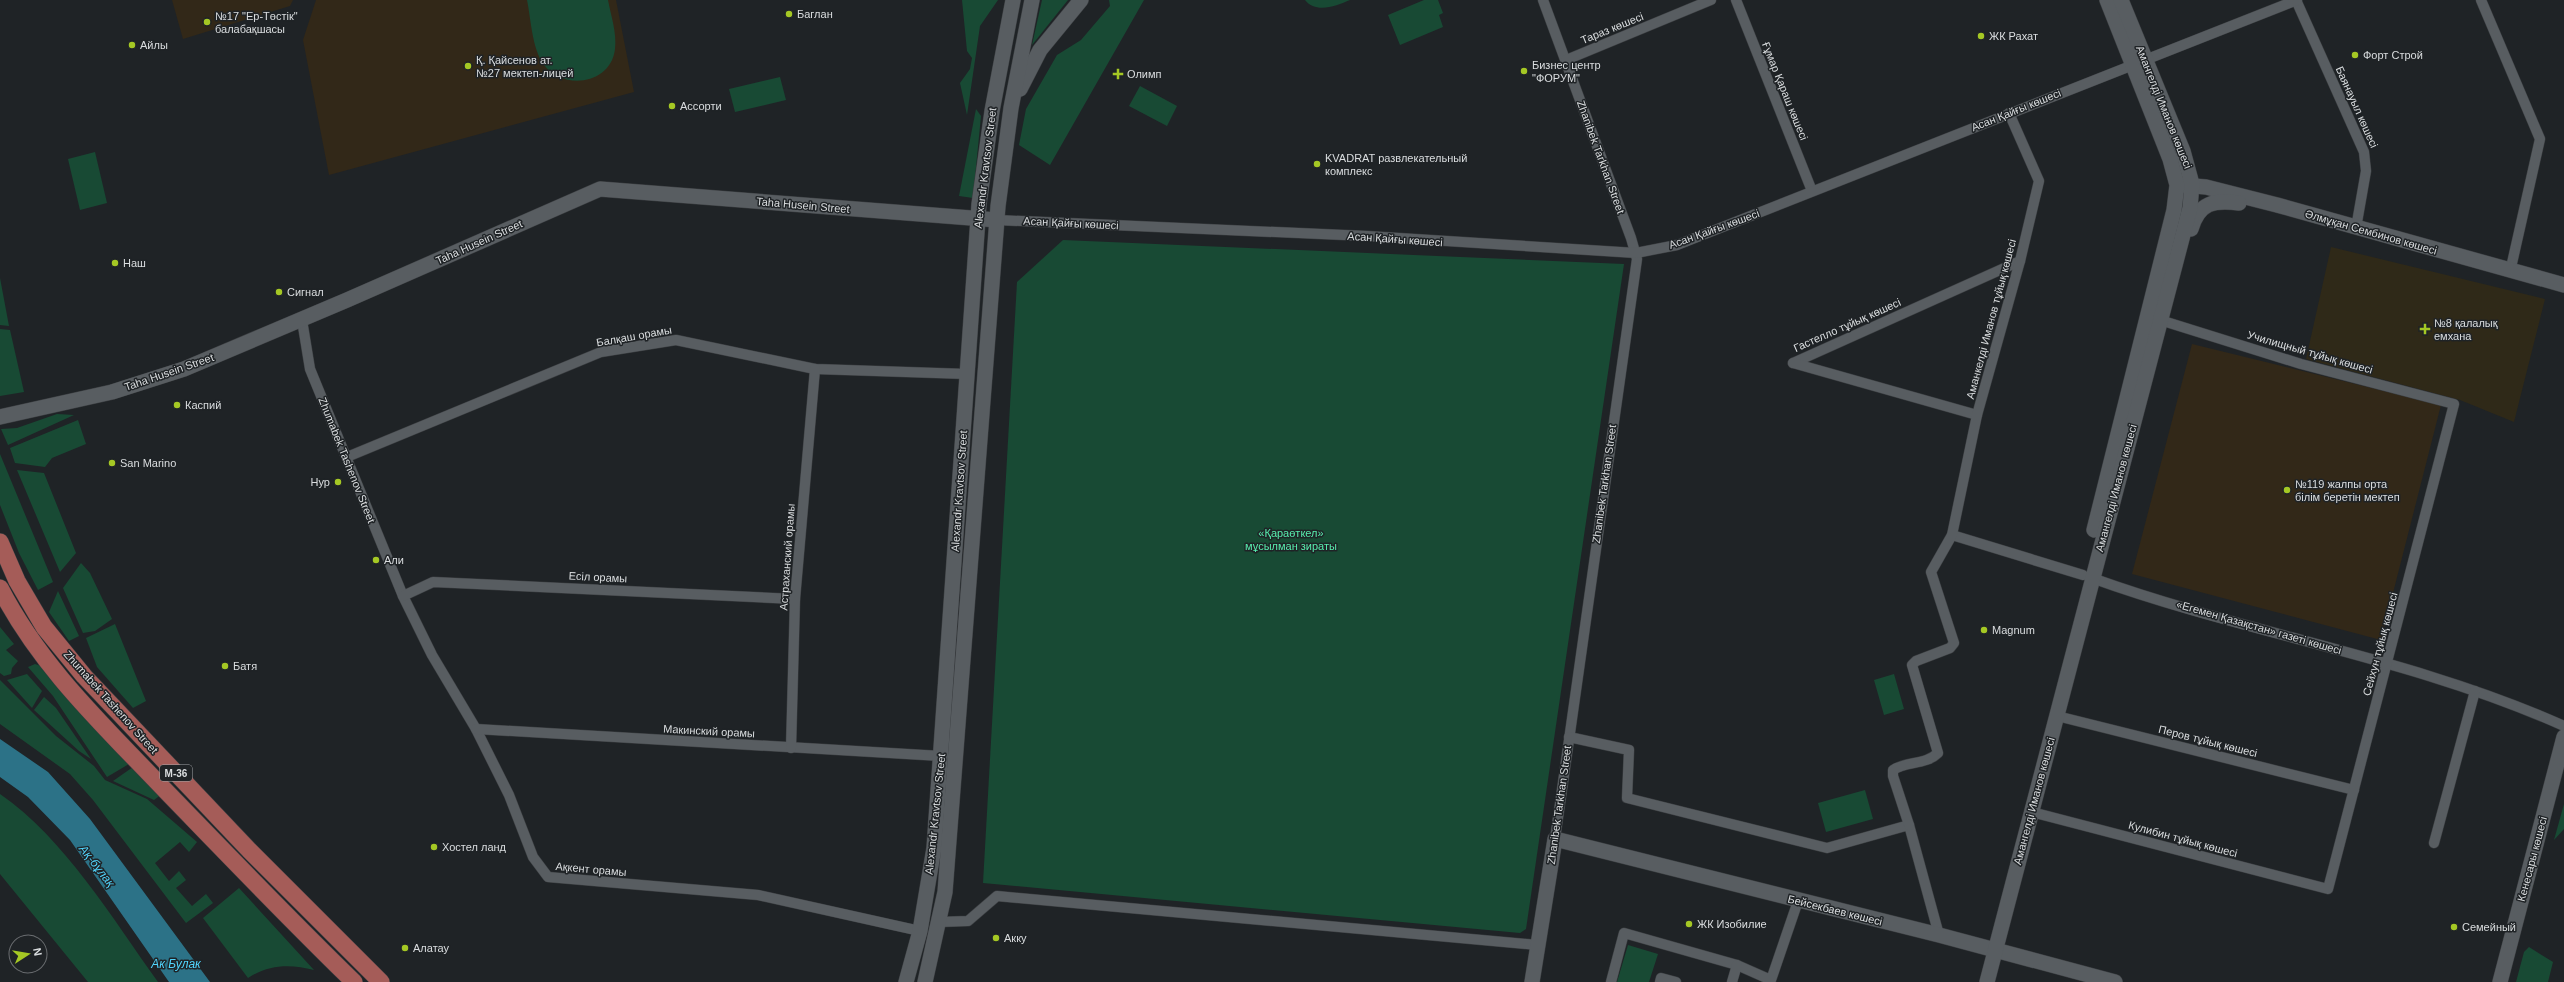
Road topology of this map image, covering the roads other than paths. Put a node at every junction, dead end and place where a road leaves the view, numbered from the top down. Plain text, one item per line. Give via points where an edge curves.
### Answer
1 (1013, 0) edge
2 (1032, 0) edge
3 (1081, 0) edge
4 (1543, 0) edge
5 (1711, 0) edge
6 (1736, 0) edge
7 (2107, 0) edge
8 (2121, 0) edge
9 (2297, 0) edge
10 (2481, 0) edge
11 (1566, 60) junction
12 (2139, 62) junction
13 (1010, 108) junction
14 (2009, 113) junction
15 (2184, 184) junction
16 (1812, 192) junction
17 (2277, 205) junction
18 (978, 219) junction
19 (997, 220) junction
20 (2356, 228) junction
21 (1636, 253) junction
22 (2020, 261) junction
23 (2510, 272) junction
24 (2564, 286) edge
25 (2161, 317) junction
26 (302, 320) junction
27 (815, 369) junction
28 (967, 374) junction
29 (2454, 404) joint
30 (1977, 415) junction
31 (0, 417) edge
32 (347, 457) junction
33 (1952, 535) junction
34 (0, 542) edge
35 (2087, 577) junction
36 (0, 588) edge
37 (403, 596) junction
38 (795, 599) junction
39 (2386, 664) junction
40 (2475, 692) junction
41 (2057, 716) junction
42 (2564, 726) edge
43 (476, 729) junction
44 (1569, 737) junction
45 (2564, 737) edge
46 (791, 748) junction
47 (941, 756) junction
48 (2354, 790) junction
49 (2032, 812) junction
50 (1909, 825) junction
51 (1555, 839) junction
52 (2434, 843) dead end
53 (2328, 889) joint
54 (1798, 901) junction
55 (939, 922) junction
56 (920, 931) junction
57 (1939, 935) junction
58 (1537, 944) junction
59 (1991, 950) junction
60 (1737, 965) junction
61 (1770, 981) edge
62 (354, 982) edge
63 (381, 982) edge
64 (906, 982) edge
65 (925, 982) edge
66 (1532, 982) edge
67 (1611, 982) edge
68 (1660, 982) edge
69 (1676, 982) edge
70 (1732, 982) edge
71 (1978, 982) edge
72 (1987, 982) edge
73 (2115, 982) edge
74 (2500, 982) edge

1 - 18 main road, Alexandr Kravtsov Street via 992,111
2 - 13 main road, Alexandr Kravtsov Street
3 - 13 main road via 1040,50
4 - 11 street, Zhanibek Tarkhan Street
5 - 11 street, Тараз көшесі
6 - 16 street, Ғұмар Қараш көшесі
7 - 12 main road, Амангелді Иманов көшесі
8 - 12 main road, Амангелді Иманов көшесі
9 - 12 street, Асан Қайғы көшесі
9 - 20 street, Баянауыл көшесі via 2364,152 2366,171
10 - 23 street via 2540,139
11 - 21 street, Zhanibek Tarkhan Street
12 - 14 street, Асан Қайғы көшесі
12 - 15 main road, Амангелді Иманов көшесі via 2183,151
13 - 19 main road, Alexandr Kravtsov Street
14 - 16 street, Асан Қайғы көшесі
14 - 22 street, Аманкелді Иманов тұйық көшесі via 2039,181
15 - 17 main road, Әлмұқан Сембинов көшесі
15 - 25 main road, Амангелді Иманов көшесі via 2190,208
15 - 35 main road, Амангелді Иманов көшесі via 2174,210
16 - 21 street, Асан Қайғы көшесі via 1677,245
17 - 20 main road, Әлмұқан Сембинов көшесі
17 - 25 main road via 2260,206 2220,201 2200,212 2193,224 2172,294
18 - 19 main road, Taha Husein Street
18 - 26 main road, Taha Husein Street via 600,189
18 - 28 main road, Alexandr Kravtsov Street
19 - 21 street, Асан Қайғы көшесі via 1367,236
19 - 55 main road, Alexandr Kravtsov Street via 945,892
20 - 23 main road, Әлмұқан Сембинов көшесі
21 - 44 street, Zhanibek Tarkhan Street
22 - 30 street, Аманкелді Иманов тұйық көшесі
22 - 30 street, Гастелло тұйық көшесі via 1793,363
23 - 24 main road, Әлмұқан Сембинов көшесі
25 - 29 street, Училищный тұйық көшесі via 2301,364
25 - 35 main road, Амангелді Иманов көшесі
26 - 31 main road, Taha Husein Street via 184,369 112,392
26 - 32 street, Zhumabek Tashenov Street via 310,369
27 - 28 street, Балқаш орамы
27 - 32 street, Балқаш орамы via 676,340 601,352
27 - 38 street, Астраханский орамы
28 - 47 main road, Alexandr Kravtsov Street
29 - 39 street, Сейхун тұйық көшесі
30 - 33 street, Аманкелді Иманов тұйық көшесі
32 - 37 street, Zhumabek Tashenov Street
33 - 35 street, «Егемен Қазақстан» газеті көшесі
33 - 50 street, Аманкелді Иманов тұйық көшесі via 1931,572 1954,643 1950,648 1916,661 1912,668 1938,753 1933,758 1899,766 1894,770 1893,776
34 - 63 main road, Zhumabek Tashenov Street / M-36 via 17,581 44,627 84,676 249,850
35 - 39 street, «Егемен Қазақстан» газеті көшесі
35 - 41 main road, Амангелді Иманов көшесі
35 - 59 main road, Амангелді Иманов көшесі
36 - 62 main road, Zhumabek Tashenov Street / M-36 via 30,640 64,685
37 - 38 street, Есіл орамы via 433,582
37 - 43 street, Ақкент орамы via 432,655
38 - 46 street, Астраханский орамы
39 - 40 street, «Егемен Қазақстан» газеті көшесі
39 - 48 street, Сейхун тұйық көшесі
40 - 42 street, «Егемен Қазақстан» газеті көшесі via 2521,706
40 - 52 street
41 - 48 street, Перов тұйық көшесі
41 - 49 main road, Амангелді Иманов көшесі
43 - 46 street, Макинский орамы
43 - 56 street, Ақкент орамы via 509,795 533,857 548,877 758,895
44 - 50 street via 1629,750 1627,798 1827,848
44 - 51 street, Zhanibek Tarkhan Street
45 - 74 main road, Кенесары көшесі
46 - 47 street, Макинский орамы
47 - 56 main road, Alexandr Kravtsov Street via 934,848
48 - 53 street, Сейхун тұйық көшесі
49 - 53 street, Кулибин тұйық көшесі
49 - 59 main road, Амангелді Иманов көшесі
50 - 57 street
51 - 54 main road, Бейсекбаев көшесі
51 - 58 main road, Zhanibek Tarkhan Street
54 - 57 main road, Бейсекбаев көшесі
54 - 61 street
55 - 58 street via 968,920 997,896
55 - 65 main road, Alexandr Kravtsov Street
56 - 64 main road, Alexandr Kravtsov Street
57 - 59 main road, Бейсекбаев көшесі
58 - 66 main road, Zhanibek Tarkhan Street
59 - 71 main road, Амангелді Иманов көшесі
59 - 72 main road, Амангелді Иманов көшесі
59 - 73 main road, Бейсекбаев көшесі
60 - 61 street
60 - 67 street via 1624,932
60 - 70 street
68 - 69 street via 1661,978

